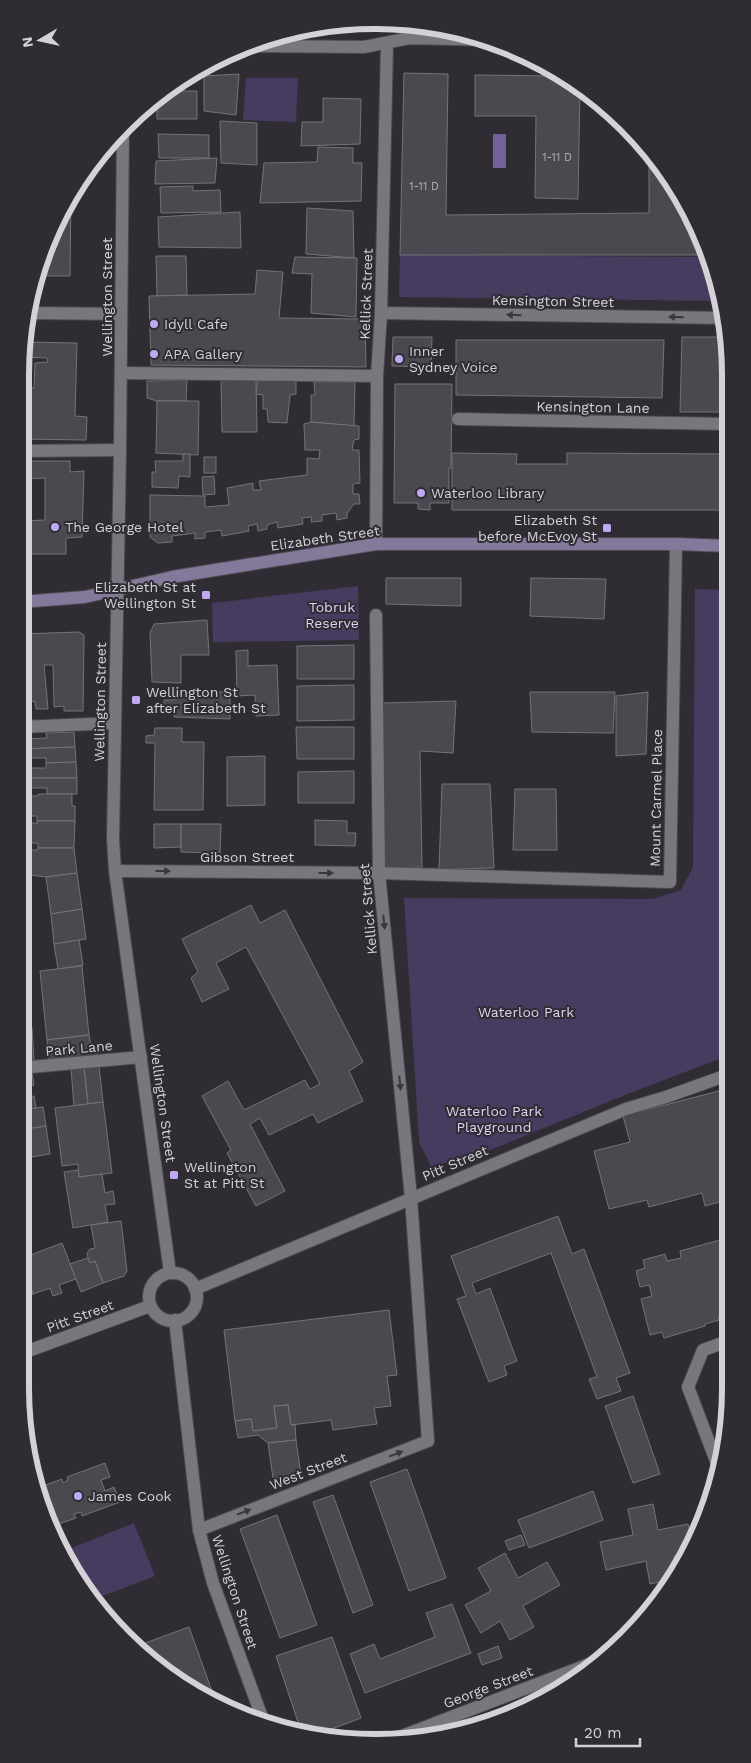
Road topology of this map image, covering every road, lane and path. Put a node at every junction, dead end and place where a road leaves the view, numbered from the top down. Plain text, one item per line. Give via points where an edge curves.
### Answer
1 (458, 39) edge
2 (387, 44) junction
3 (267, 46) edge
4 (123, 138) edge
5 (34, 312) edge
6 (381, 313) junction
7 (121, 314) junction
8 (717, 318) edge
9 (121, 373) junction
10 (377, 376) junction
11 (458, 419) dead end
12 (722, 424) edge
13 (120, 450) junction
14 (29, 451) edge
15 (376, 544) junction
16 (676, 544) junction
17 (722, 546) edge
18 (118, 590) junction
19 (29, 602) edge
20 (376, 615) dead end
21 (115, 723) junction
22 (29, 727) edge
23 (115, 870) junction
24 (379, 873) junction
25 (142, 1057) junction
26 (29, 1067) edge
27 (722, 1077) edge
28 (411, 1198) junction
29 (170, 1273) junction
30 (195, 1289) junction
31 (150, 1306) junction
32 (175, 1320) junction
33 (722, 1343) edge
34 (29, 1351) edge
35 (428, 1441) joint
36 (715, 1458) edge
37 (199, 1530) junction
38 (581, 1667) edge
39 (262, 1715) edge
40 (412, 1732) edge

1 - 2 street via 410,38
2 - 3 street via 364,47
2 - 6 street, Kellick Street
4 - 7 street, Wellington Street
5 - 7 street
8 -> 6 street, Kensington Street
6 - 10 street, Kellick Street
7 - 9 street, Wellington Street
9 - 10 street
9 - 13 street, Wellington Street
10 - 15 street, Kellick Street
11 - 12 street, Kensington Lane
13 - 14 street
13 - 18 street, Wellington Street
15 - 16 main road, Elizabeth Street
15 - 18 main road, Elizabeth Street via 172,577
16 - 17 main road, Elizabeth Street
16 - 24 street, Mount Carmel Place via 670,882
18 - 19 main road, Elizabeth Street via 75,599
18 - 21 street, Wellington Street
20 - 24 street, Kellick Street
21 - 22 street
21 - 23 street, Wellington Street
23 -> 24 street, Gibson Street
23 - 25 street, Wellington Street
24 -> 28 street, Kellick Street
25 - 26 street, Park Lane
25 - 29 street, Wellington Street
27 - 28 street, Pitt Street via 626,1108
28 - 30 street, Pitt Street
28 - 35 street, Kellick Street
29 - 30 street via 185,1277
29 - 31 street via 152,1284
30 - 32 street via 196,1303 182,1319
31 - 32 street via 160,1317
31 - 34 street, Pitt Street
32 - 37 street, Wellington Street
33 - 36 street via 703,1350 688,1387
37 -> 35 street, West Street
37 - 39 street, Wellington Street via 213,1583
38 - 40 street, George Street

